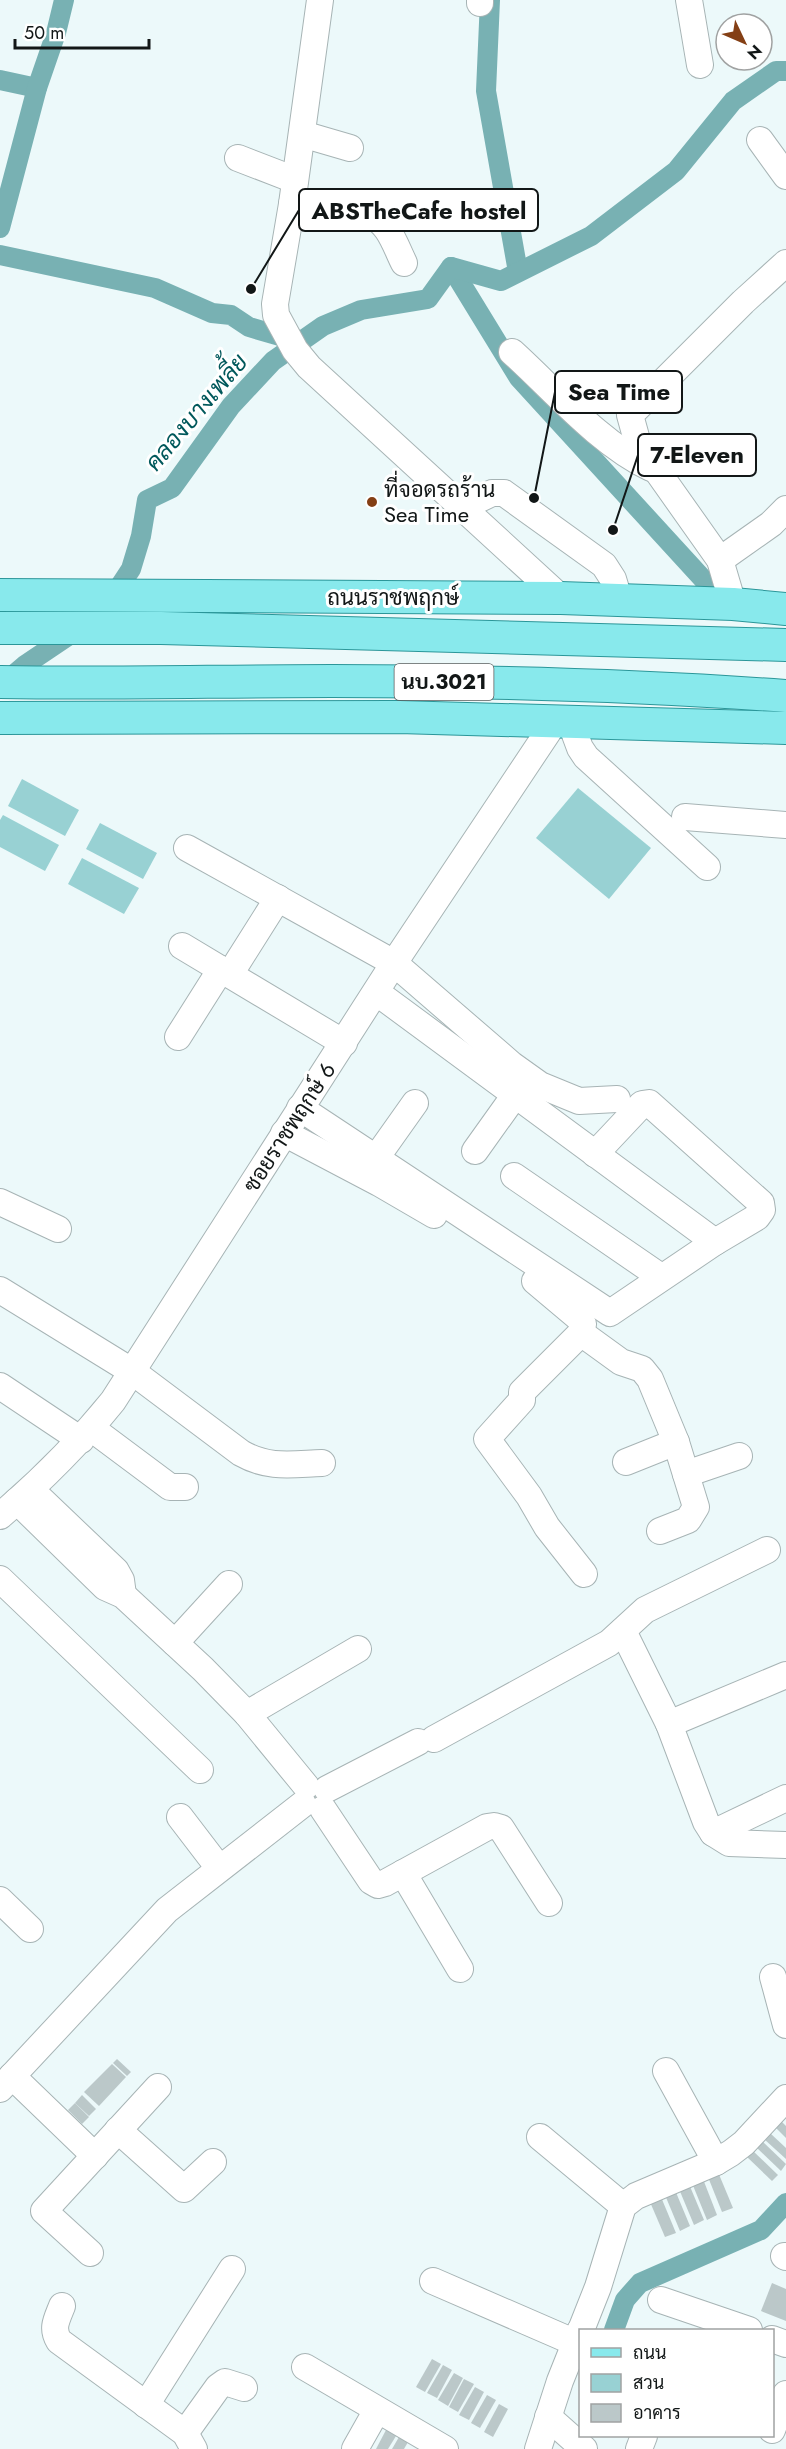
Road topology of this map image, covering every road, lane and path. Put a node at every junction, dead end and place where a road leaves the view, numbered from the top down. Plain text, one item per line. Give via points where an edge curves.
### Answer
1 (320, 0) edge
2 (689, 0) edge
3 (700, 65) dead end
4 (302, 134) junction
5 (760, 140) dead end
6 (350, 148) dead end
7 (238, 158) dead end
8 (786, 176) edge
9 (293, 192) junction
10 (404, 263) dead end
11 (786, 263) edge
12 (512, 351) dead end
13 (659, 472) junction
14 (463, 507) junction
15 (786, 509) edge
16 (720, 560) junction
17 (0, 595) edge
18 (561, 598) junction
19 (619, 599) junction
20 (733, 604) junction
21 (786, 609) edge
22 (3, 628) edge
23 (786, 645) edge
24 (0, 682) edge
25 (786, 696) edge
26 (0, 718) edge
27 (563, 720) junction
28 (786, 728) edge
29 (685, 817) dead end
30 (786, 825) edge
31 (187, 848) dead end
32 (707, 867) dead end
33 (278, 898) junction
34 (182, 946) dead end
35 (394, 963) junction
36 (229, 966) junction
37 (376, 992) junction
38 (177, 1037) dead end
39 (344, 1043) junction
40 (515, 1095) junction
41 (617, 1099) dead end
42 (415, 1103) dead end
43 (300, 1108) junction
44 (284, 1133) junction
45 (475, 1151) dead end
46 (595, 1154) junction
47 (376, 1158) junction
48 (514, 1176) dead end
49 (0, 1202) edge
50 (58, 1229) dead end
51 (715, 1242) junction
52 (661, 1277) junction
53 (0, 1290) edge
54 (581, 1333) junction
55 (133, 1372) junction
56 (0, 1386) edge
57 (86, 1434) junction
58 (676, 1442) junction
59 (739, 1456) dead end
60 (626, 1462) dead end
61 (322, 1463) dead end
62 (686, 1474) junction
63 (185, 1486) dead end
64 (16, 1502) edge
65 (660, 1531) dead end
66 (767, 1551) dead end
67 (584, 1574) dead end
68 (0, 1579) edge
69 (229, 1584) dead end
70 (623, 1630) junction
71 (175, 1643) junction
72 (358, 1649) dead end
73 (786, 1675) edge
74 (247, 1714) junction
75 (669, 1724) junction
76 (200, 1770) dead end
77 (315, 1797) junction
78 (786, 1798) edge
79 (180, 1817) dead end
80 (713, 1833) junction
81 (786, 1845) edge
82 (219, 1868) junction
83 (404, 1873) junction
84 (0, 1900) edge
85 (549, 1903) dead end
86 (30, 1929) dead end
87 (460, 1969) dead end
88 (773, 1977) dead end
89 (786, 2023) edge
90 (666, 2071) dead end
91 (6, 2083) edge
92 (158, 2087) dead end
93 (786, 2098) edge
94 (118, 2130) junction
95 (540, 2137) dead end
96 (95, 2156) junction
97 (213, 2162) dead end
98 (716, 2162) junction
99 (623, 2206) junction
100 (90, 2253) dead end
101 (232, 2268) dead end
102 (433, 2281) dead end
103 (661, 2300) dead end
104 (62, 2306) dead end
105 (581, 2329) edge
106 (742, 2329) edge
107 (579, 2335) edge
108 (305, 2367) dead end
109 (244, 2388) dead end
110 (786, 2394) edge
111 (146, 2404) junction
112 (377, 2410) junction
113 (774, 2425) edge
114 (566, 2433) edge
115 (190, 2441) edge
116 (355, 2449) edge
117 (445, 2449) edge
118 (538, 2449) edge

1 - 4 street
2 - 3 street
4 - 6 street
4 - 9 street
5 - 8 street
7 - 9 street
9 - 10 street via 378,218
9 - 14 street via 276,315 309,367
11 - 13 street via 630,415 638,444
12 - 13 street via 629,458
13 - 16 street
14 - 18 street
14 - 19 street via 492,493 504,493 604,565 614,579
15 - 16 street
16 - 20 street
17 - 18 main road, ถนนราชพฤกษ์
18 - 19 main road, ถนนราชพฤกษ์
19 - 20 main road, ถนนราชพฤกษ์
20 - 21 main road, ถนนราชพฤกษ์
22 - 23 main road, ถนนราชพฤกษ์ / นบ.3021 via 161,628
24 - 25 main road, นบ.3021 via 578,684
26 - 27 main road, นบ.3021
27 - 28 main road, นบ.3021
27 - 32 street via 586,757
27 - 35 street, ซอยราชพฤกษ์ 6
29 - 30 street
31 - 33 street
33 - 35 street
33 - 36 street
34 - 36 street
35 - 37 street, ซอยราชพฤกษ์ 6
35 - 41 street via 512,1065 540,1084 579,1101
36 - 38 street
36 - 39 street
37 - 39 street, ซอยราชพฤกษ์ 6
37 - 40 street
39 - 43 street, ซอยราชพฤกษ์ 6
40 - 45 street
40 - 46 street
42 - 47 street
43 - 44 street, ซอยราชพฤกษ์ 6
43 - 47 street
44 - 54 street via 404,1198 529,1276 579,1318 583,1324
44 - 55 street, ซอยราชพฤกษ์ 6
46 - 51 street
46 - 51 street via 642,1104 649,1103 761,1203 757,1217
47 - 52 street via 610,1313
48 - 52 street
49 - 50 street
51 - 52 street
53 - 55 street
54 - 58 street via 621,1362 642,1369 650,1379
54 - 67 street via 523,1391 522,1400 487,1439
55 - 57 street, ซอยราชพฤกษ์ 6
55 - 61 street via 257,1462
56 - 57 street
57 - 63 street via 170,1487
57 - 64 street, ซอยราชพฤกษ์ 6
58 - 60 street
58 - 62 street
59 - 62 street
62 - 65 street via 696,1507 688,1520
64 - 71 street via 105,1587 123,1595
66 - 70 street via 645,1610
68 - 76 street
69 - 71 street
70 - 75 street
70 - 77 street via 609,1643
71 - 74 street
72 - 74 street
73 - 75 street
74 - 77 street
75 - 80 street
77 - 82 street
77 - 83 street via 371,1881 378,1885
78 - 80 street
79 - 82 street
80 - 81 street via 729,1843
82 - 91 street via 167,1910
83 - 85 street via 494,1826 506,1833
83 - 87 street
84 - 86 street
88 - 89 street
90 - 98 street
91 - 96 street
92 - 94 street
93 - 98 street via 744,2143
94 - 96 street
94 - 97 street via 184,2189
95 - 99 street
96 - 100 street via 44,2211
98 - 99 street via 636,2196
99 - 105 street
101 - 111 street
102 - 107 street
103 - 106 street
104 - 111 street via 54,2324 59,2341
107 - 114 street
108 - 112 street
109 - 115 street via 225,2382 218,2387
110 - 113 street
111 - 115 street
112 - 116 street
112 - 117 street
114 - 118 street

